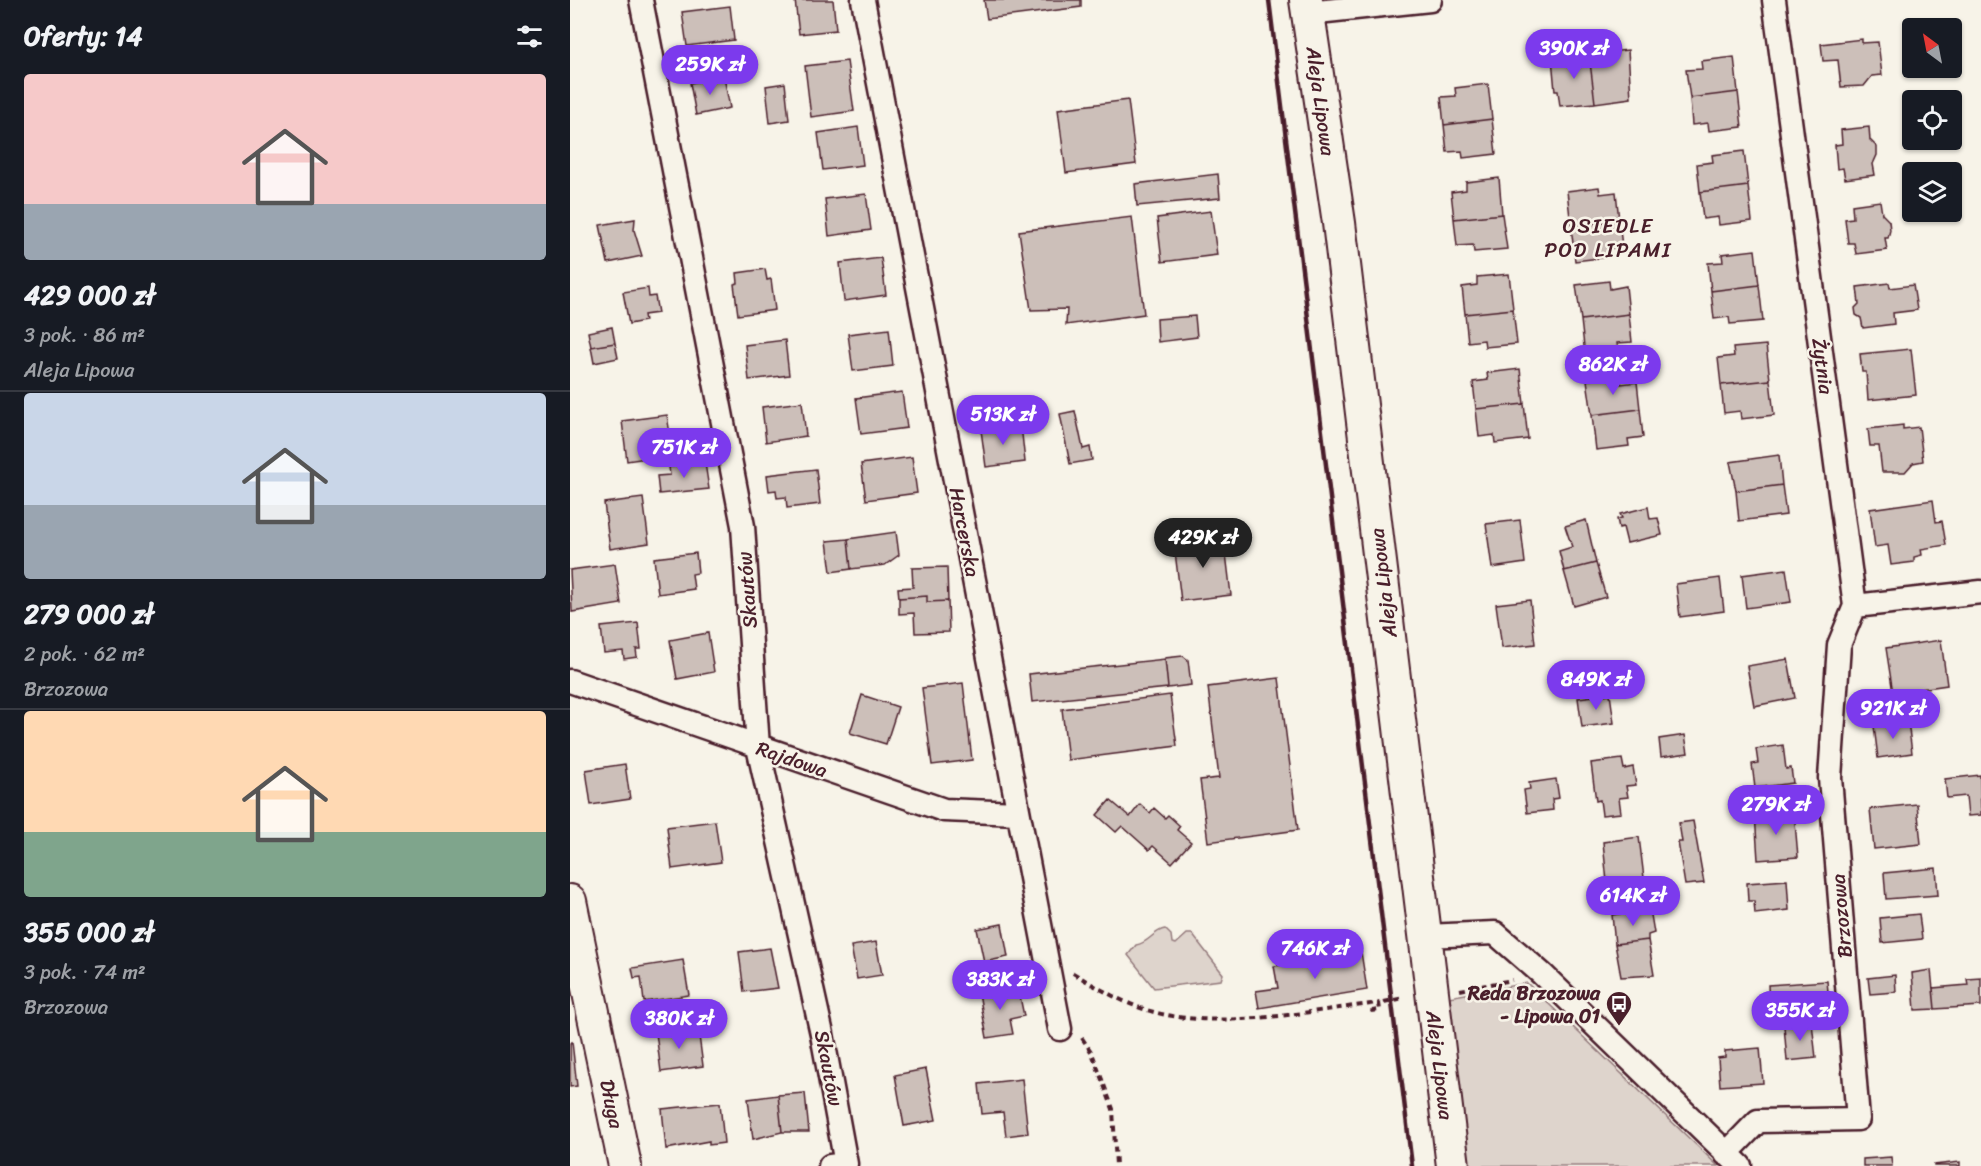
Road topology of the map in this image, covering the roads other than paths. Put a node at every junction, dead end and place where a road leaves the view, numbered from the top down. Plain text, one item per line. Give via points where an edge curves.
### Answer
1 (641, 0) edge
2 (863, 0) edge
3 (1430, 0) edge
4 (1774, 0) edge
5 (1307, 7) edge
6 (1981, 592) edge
7 (1855, 606) junction
8 (570, 681) edge
9 (758, 747) junction
10 (1018, 813) junction
11 (570, 901) edge
12 (1425, 936) junction
13 (1060, 1029) road end
14 (1733, 1160) edge
15 (625, 1166) edge
16 (830, 1166) edge
17 (1453, 1166) edge

1 - 9 street, Skautów via 743,526
2 - 10 street, Harcerska
3 - 5 street
4 - 7 street, Żytnia
5 - 12 street, Aleja Lipowa via 1340,234
6 - 7 street
7 - 14 street, Brzozowa via 1839,645 1830,778 1858,1119 1758,1120
8 - 9 street, Rajdowa
9 - 10 street, Rajdowa via 944,810
9 - 16 street, Skautów via 838,1114 846,1164
10 - 13 street, Harcerska
11 - 15 street, Długa
12 - 14 street, Brzozowa via 1495,933
12 - 17 street, Aleja Lipowa

